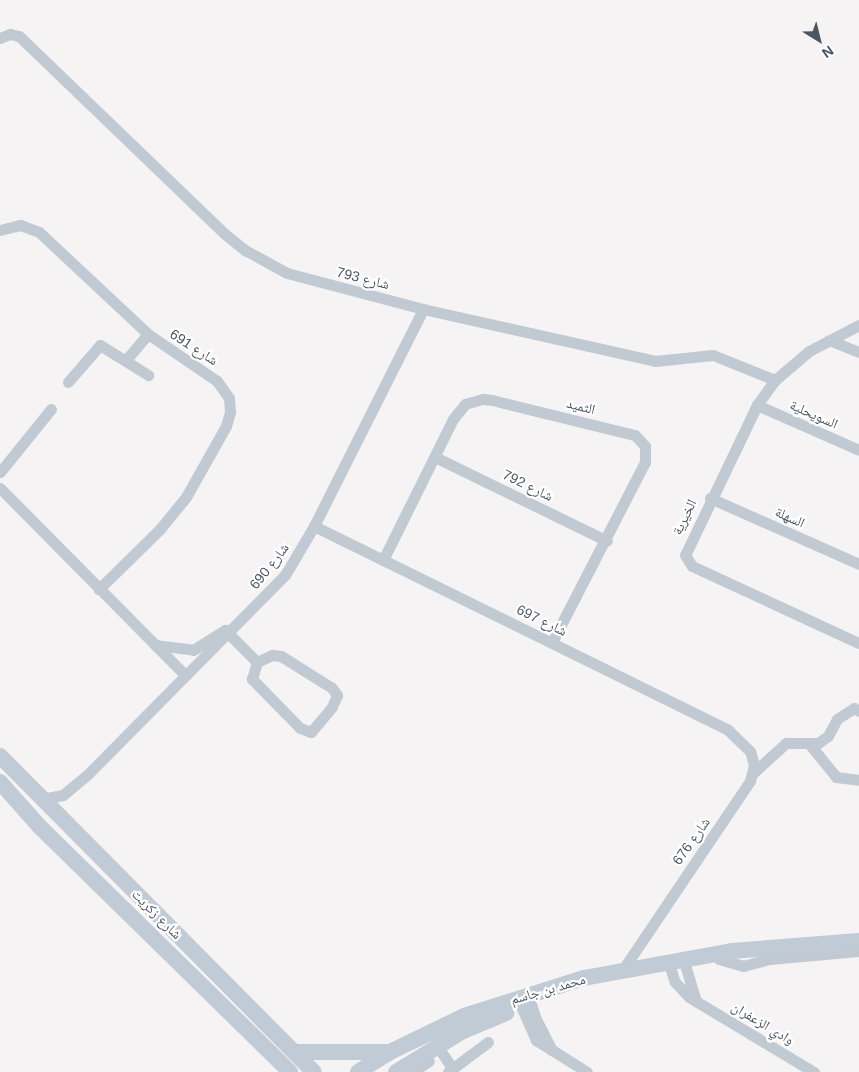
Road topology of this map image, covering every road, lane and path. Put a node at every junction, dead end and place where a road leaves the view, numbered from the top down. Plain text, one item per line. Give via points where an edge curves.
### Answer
1 (0, 38) edge
2 (0, 230) edge
3 (423, 308) junction
4 (859, 325) edge
5 (148, 334) junction
6 (829, 340) junction
7 (859, 352) edge
8 (126, 360) junction
9 (148, 375) dead end
10 (776, 380) junction
11 (68, 382) dead end
12 (757, 405) junction
13 (51, 409) dead end
14 (859, 450) edge
15 (435, 457) junction
16 (0, 472) edge
17 (0, 488) edge
18 (710, 498) junction
19 (314, 526) junction
20 (607, 541) junction
21 (384, 560) junction
22 (859, 564) edge
23 (99, 589) junction
24 (230, 633) junction
25 (552, 642) junction
26 (859, 643) edge
27 (155, 645) junction
28 (257, 662) junction
29 (186, 676) junction
30 (859, 711) edge
31 (811, 746) junction
32 (0, 756) edge
33 (753, 773) junction
34 (859, 780) edge
35 (0, 782) edge
36 (69, 791) junction
37 (42, 799) junction
38 (62, 819) junction
39 (859, 942) edge
40 (638, 944) junction
41 (752, 951) junction
42 (859, 951) edge
43 (719, 959) junction
44 (676, 963) junction
45 (646, 965) junction
46 (623, 970) junction
47 (524, 1001) junction
48 (480, 1023) junction
49 (488, 1042) dead end
50 (295, 1052) junction
51 (390, 1052) junction
52 (442, 1053) junction
53 (286, 1069) edge
54 (450, 1070) edge
55 (416, 1071) edge
56 (314, 1072) edge
57 (358, 1072) edge
58 (396, 1072) edge
59 (587, 1072) edge
60 (814, 1072) edge

1 - 3 street, شارع 793 via 10,34 22,39 246,250 268,264 307,280
2 - 5 street, شارع 691 via 20,225 39,232
3 - 10 street, شارع 793 via 655,360 713,355
3 - 19 street, شارع 690
4 - 6 street, الخيرية
5 - 8 street
5 - 23 street, شارع 691 via 217,380 228,398 230,412 214,451 186,497 146,544
6 - 7 street
6 - 10 street, الخيرية via 803,356
8 - 9 street
8 - 11 street via 100,345
10 - 12 street, الخيرية
12 - 14 street, السويحلية
12 - 18 street, الخيرية
13 - 16 street
15 - 20 street, شارع 792
15 - 20 street, الثميد via 458,411 465,404 483,399 635,435 645,446 645,462
15 - 21 street, الثميد
17 - 23 street
18 - 22 street, السهلة
18 - 26 street, الخيرية via 685,549 692,566
19 - 21 street, شارع 697
19 - 24 street, شارع 690 via 285,574
20 - 25 street, الثميد
21 - 25 street, شارع 697
23 - 27 street
24 - 27 street via 219,631 193,650
24 - 28 street
24 - 29 street, شارع 690
25 - 33 street, شارع 697 via 728,730 750,751
27 - 29 street
28 - 28 street via 252,679 257,686 300,728 306,732 316,729 336,702 337,695 332,688 281,656 272,655
29 - 36 street, شارع 690
30 - 31 street via 854,708 842,715 828,736
31 - 33 street, شارع 676 via 794,741 786,743
31 - 34 street via 836,777
32 - 37 street, شارع زكريت
33 - 40 street, شارع 676
35 - 53 street, شارع زكريت via 75,862
36 - 37 street, شارع 690 via 56,798
36 - 38 street
37 - 38 street, شارع زكريت
38 - 50 street, شارع زكريت
39 - 41 street, محمد بن جاسم
40 - 45 street via 639,956
40 - 46 street, شارع 676
41 - 43 street, محمد بن جاسم
41 - 44 street, محمد بن جاسم
42 - 43 street via 770,959 743,966
43 - 44 street, محمد بن جاسم
44 - 45 street, محمد بن جاسم
44 - 47 street, محمد بن جاسم
44 - 60 street, وادي الزعفران via 682,992
45 - 46 street, محمد بن جاسم
46 - 47 street, محمد بن جاسم
47 - 48 street, محمد بن جاسم
47 - 51 street, محمد بن جاسم via 464,1016
47 - 59 street via 536,1040
48 - 52 street
48 - 58 street, محمد بن جاسم
49 - 54 street
50 - 51 street
50 - 56 street, شارع زكريت
51 - 57 street, محمد بن جاسم
52 - 54 street
52 - 55 street

